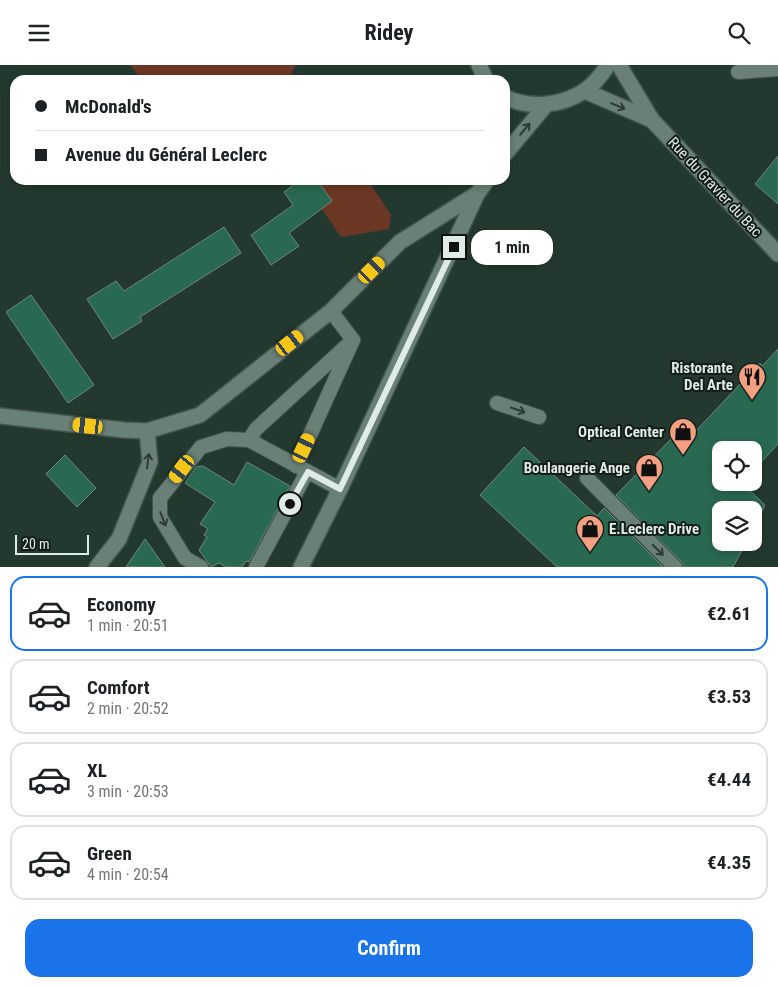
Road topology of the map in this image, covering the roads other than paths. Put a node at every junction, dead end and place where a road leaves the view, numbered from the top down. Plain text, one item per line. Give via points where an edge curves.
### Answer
1 (608, 65) edge
2 (619, 65) edge
3 (778, 69) edge
4 (738, 73) dead end
5 (585, 91) junction
6 (510, 100) edge
7 (546, 105) junction
8 (652, 120) junction
9 (510, 148) edge
10 (479, 187) edge
11 (778, 254) edge
12 (331, 311) junction
13 (353, 340) junction
14 (497, 403) dead end
15 (0, 417) edge
16 (539, 417) dead end
17 (147, 431) junction
18 (249, 440) junction
19 (302, 469) junction
20 (587, 478) dead end
21 (340, 489) junction
22 (97, 567) edge
23 (201, 567) edge
24 (256, 567) edge
25 (301, 567) edge
26 (675, 567) edge

1 - 5 street
2 - 8 street, Rue du Gravier du Bac
3 - 4 lane
5 - 7 street
5 -> 8 street, Rue du Gravier du Bac
6 - 7 street
9 -> 7 street
8 - 11 street, Rue du Gravier du Bac
10 - 12 street via 400,242
10 - 21 street
12 - 13 lane
12 - 17 street via 200,415
13 - 18 lane via 256,429
13 - 19 lane
14 -> 16 lane
15 - 17 street
22 -> 17 street via 119,539 150,463
18 - 19 lane
18 -> 23 lane via 227,439 201,447 160,498 160,517 185,558
19 - 21 lane
19 - 24 lane
20 -> 26 lane
21 - 25 street

